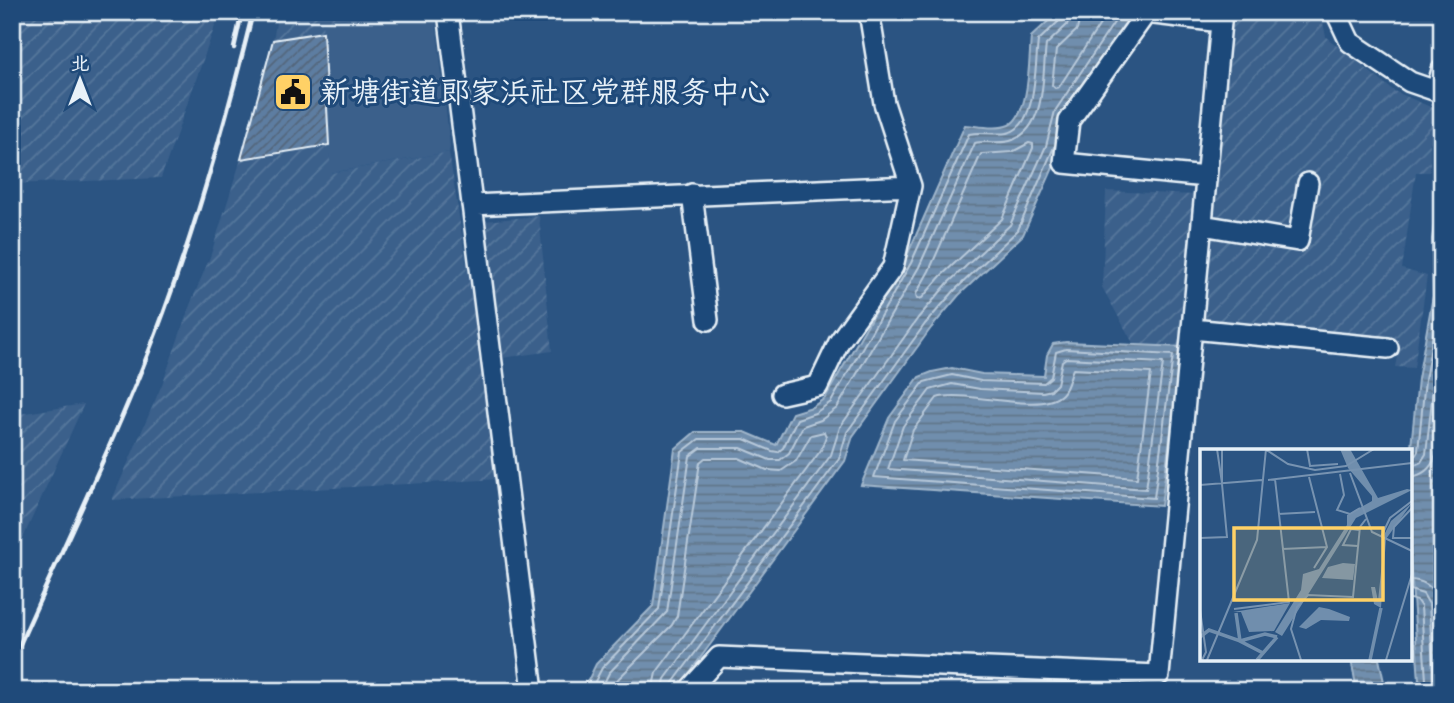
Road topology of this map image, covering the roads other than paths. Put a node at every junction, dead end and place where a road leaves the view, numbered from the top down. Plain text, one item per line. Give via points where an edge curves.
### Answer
1 (448, 12) edge
2 (869, 12) edge
3 (1336, 12) edge
4 (1221, 17) edge
5 (1442, 71) edge
6 (1439, 92) edge
7 (1206, 177) junction
8 (1308, 183) dead end
9 (911, 186) junction
10 (692, 194) junction
11 (471, 205) junction
12 (1202, 225) junction
13 (708, 320) dead end
14 (1192, 329) junction
15 (1388, 348) dead end
16 (782, 394) dead end
17 (533, 691) edge
18 (688, 691) edge

1 - 11 street
2 - 9 street via 884,103
3 - 6 street via 1350,42 1409,82
4 - 7 street
4 - 7 street via 1146,13 1069,121 1064,163
5 - 6 street
7 - 12 street
8 - 12 street via 1298,241
9 - 10 street
9 - 16 street via 893,267 839,342 818,386
10 - 11 street
10 - 13 street
11 - 17 street
12 - 14 street
14 - 15 street
14 - 18 street via 1159,675 719,657

